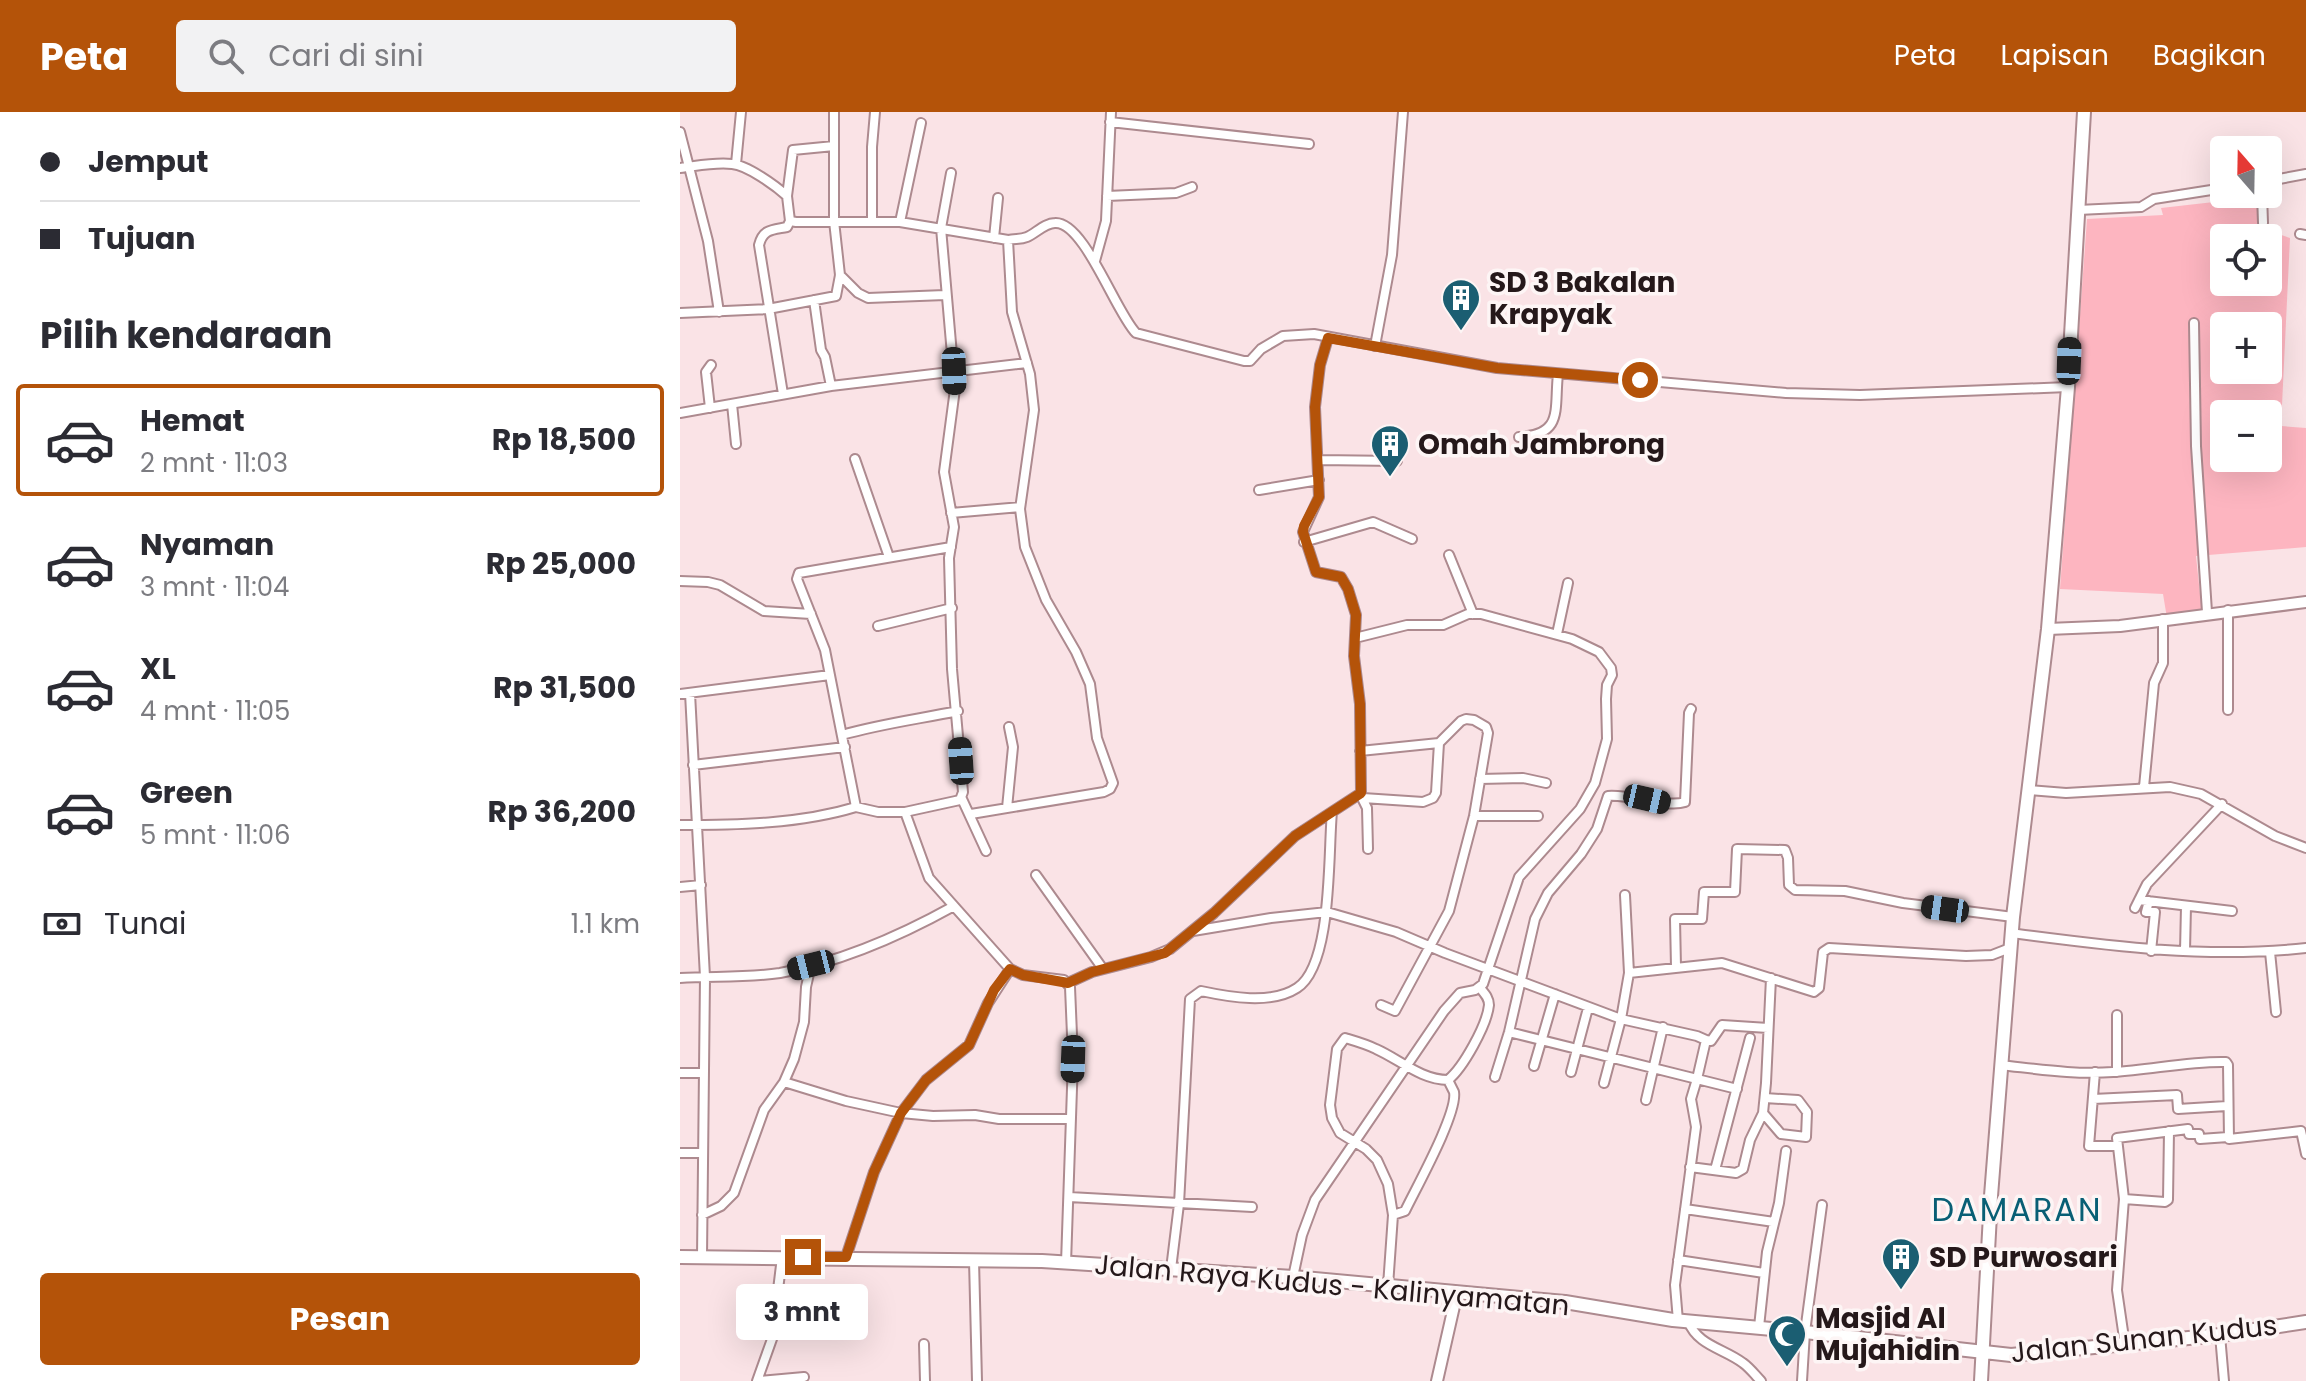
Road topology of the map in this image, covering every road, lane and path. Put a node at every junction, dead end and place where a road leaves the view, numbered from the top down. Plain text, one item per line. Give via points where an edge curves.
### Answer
1 (741, 112) edge
2 (834, 112) edge
3 (875, 112) edge
4 (1403, 112) edge
5 (2084, 112) edge
6 (1110, 117) edge
7 (921, 123) dead end
8 (680, 132) edge
9 (1309, 144) dead end
10 (834, 146) junction
11 (736, 164) junction
12 (684, 168) edge
13 (951, 173) dead end
14 (2306, 174) edge
15 (2282, 178) edge
16 (1192, 187) dead end
17 (2210, 190) edge
18 (787, 196) junction
19 (1107, 196) junction
20 (998, 198) dead end
21 (2262, 208) edge
22 (2078, 210) junction
23 (790, 221) junction
24 (834, 221) junction
25 (872, 222) junction
26 (900, 222) junction
27 (2263, 223) dead end
28 (941, 228) junction
29 (994, 238) junction
30 (1008, 240) junction
31 (1095, 261) junction
32 (840, 275) junction
33 (945, 295) junction
34 (814, 300) junction
35 (768, 309) junction
36 (719, 312) junction
37 (680, 313) edge
38 (2194, 323) dead end
39 (1328, 338) junction
40 (1375, 346) junction
41 (1027, 363) junction
42 (711, 365) dead end
43 (954, 371) junction
44 (1558, 374) junction
45 (831, 386) junction
46 (2068, 387) junction
47 (783, 394) junction
48 (732, 404) junction
49 (710, 408) junction
50 (680, 413) edge
51 (1519, 437) dead end
52 (736, 444) dead end
53 (855, 459) dead end
54 (1319, 460) junction
55 (1397, 461) dead end
56 (1319, 480) junction
57 (1259, 490) dead end
58 (1020, 507) junction
59 (951, 513) junction
60 (1412, 539) dead end
61 (1304, 542) junction
62 (951, 547) junction
63 (1449, 555) dead end
64 (889, 557) junction
65 (680, 581) edge
66 (1568, 583) dead end
67 (2306, 602) edge
68 (952, 608) junction
69 (2228, 610) junction
70 (2207, 612) junction
71 (811, 614) junction
72 (1473, 614) junction
73 (2163, 619) junction
74 (878, 626) dead end
75 (2048, 629) junction
76 (1557, 634) junction
77 (1355, 638) junction
78 (830, 675) junction
79 (685, 693) edge
80 (1691, 709) dead end
81 (2228, 710) dead end
82 (958, 711) junction
83 (1009, 727) dead end
84 (842, 735) junction
85 (1439, 743) junction
86 (845, 747) junction
87 (1360, 751) junction
88 (693, 765) junction
89 (1480, 779) junction
90 (1546, 783) dead end
91 (2144, 787) junction
92 (2029, 790) junction
93 (1362, 796) junction
94 (962, 799) junction
95 (2222, 804) junction
96 (856, 807) junction
97 (1007, 808) junction
98 (905, 812) junction
99 (1332, 812) junction
100 (971, 814) junction
101 (1474, 816) junction
102 (1538, 816) dead end
103 (680, 825) edge
104 (695, 825) junction
105 (2306, 848) edge
106 (1368, 849) dead end
107 (986, 851) dead end
108 (1036, 875) dead end
109 (701, 885) junction
110 (680, 887) edge
111 (1625, 895) dead end
112 (2149, 901) junction
113 (954, 906) junction
114 (2186, 906) junction
115 (2232, 911) dead end
116 (1327, 912) junction
117 (2013, 917) junction
118 (1192, 931) junction
119 (2011, 933) junction
120 (1429, 946) junction
121 (2010, 948) junction
122 (2306, 948) edge
123 (2151, 951) junction
124 (2185, 951) junction
125 (2270, 952) junction
126 (811, 965) junction
127 (1487, 967) junction
128 (1676, 967) junction
129 (1010, 969) junction
130 (1103, 969) junction
131 (1629, 973) junction
132 (705, 977) junction
133 (680, 978) edge
134 (1771, 978) junction
135 (1521, 980) junction
136 (1068, 983) junction
137 (1480, 988) junction
138 (1555, 994) junction
139 (1381, 1005) dead end
140 (1588, 1008) junction
141 (2276, 1012) dead end
142 (2117, 1015) dead end
143 (1621, 1019) junction
144 (1663, 1027) junction
145 (1768, 1028) junction
146 (1509, 1032) junction
147 (1750, 1038) dead end
148 (1706, 1040) junction
149 (1542, 1041) junction
150 (1579, 1049) junction
151 (1610, 1056) junction
152 (2000, 1065) junction
153 (1534, 1066) dead end
154 (1407, 1067) junction
155 (1654, 1069) junction
156 (1571, 1072) dead end
157 (2095, 1072) junction
158 (2117, 1072) junction
159 (680, 1073) edge
160 (703, 1073) junction
161 (1495, 1077) dead end
162 (1697, 1079) junction
163 (1448, 1080) junction
164 (784, 1082) junction
165 (1604, 1083) dead end
166 (1737, 1089) junction
167 (1765, 1098) junction
168 (2093, 1099) junction
169 (1646, 1100) dead end
170 (2227, 1106) junction
171 (901, 1113) junction
172 (1763, 1113) junction
173 (1071, 1119) junction
174 (2169, 1131) junction
175 (2228, 1137) junction
176 (2305, 1138) edge
177 (1355, 1143) junction
178 (2117, 1146) junction
179 (1786, 1151) dead end
180 (680, 1153) edge
181 (702, 1153) junction
182 (2306, 1154) edge
183 (1690, 1167) junction
184 (1715, 1170) junction
185 (1069, 1197) junction
186 (2124, 1199) junction
187 (1179, 1204) junction
188 (1822, 1205) dead end
189 (1252, 1207) dead end
190 (1685, 1209) junction
191 (702, 1215) junction
192 (1393, 1215) junction
193 (1774, 1222) junction
194 (680, 1257) edge
195 (702, 1257) junction
196 (782, 1257) junction
197 (846, 1257) junction
198 (974, 1260) junction
199 (1678, 1260) junction
200 (1066, 1263) junction
201 (1171, 1269) junction
202 (1764, 1273) junction
203 (1293, 1277) junction
204 (1388, 1286) junction
205 (1457, 1293) junction
206 (1683, 1321) junction
207 (2306, 1322) edge
208 (1759, 1327) junction
209 (1805, 1332) junction
210 (2220, 1335) junction
211 (924, 1344) dead end
212 (2125, 1345) junction
213 (1982, 1352) junction
214 (804, 1377) dead end
215 (758, 1381) edge
216 (925, 1381) edge
217 (977, 1381) edge
218 (1437, 1381) edge
219 (1761, 1381) edge
220 (1802, 1381) edge
221 (1981, 1381) edge
222 (2224, 1381) edge

1 - 11 street
2 - 10 street
3 - 25 street
4 - 40 street via 1392,255
5 - 22 main road
6 - 9 street
6 - 19 street
7 - 26 street
8 - 12 street
10 - 18 street via 793,150
10 - 24 street
11 - 12 street
11 - 18 street
12 - 36 street via 708,241
13 - 28 street
14 - 15 street
16 - 19 street via 1176,193
17 - 22 street via 2154,199 2141,207
18 - 23 street
19 - 31 street via 1105,230
20 - 29 street
21 - 27 street
22 - 46 main road
23 - 24 street
23 - 35 street via 761,237
24 - 25 street
24 - 32 street
25 - 26 street
26 - 28 street
28 - 29 street
28 - 33 street
29 - 30 street
30 - 31 street via 1058,223 1067,226
30 - 41 street via 1012,312
31 - 39 street via 1136,333 1244,361 1283,336
32 - 33 street via 868,298
32 - 34 street via 836,296
33 - 43 street
34 - 35 street
34 - 45 street
35 - 36 street
35 - 47 street
36 - 37 street
38 - 70 street
39 - 40 street
39 - 54 street via 1315,407
40 - 44 street
41 - 43 street
41 - 58 street via 1034,410
42 - 49 street via 706,372
43 - 45 street
43 - 59 street via 944,472
44 - 46 street via 1860,395
44 - 51 street via 1552,425 1545,434
45 - 47 street
46 - 75 main road
47 - 48 street
48 - 49 street
48 - 52 street
49 - 50 street
53 - 64 street
54 - 55 street
54 - 56 street
56 - 57 street
56 - 61 street
58 - 59 street
58 - 97 street via 1025,547 1090,684 1097,738 1113,783 1104,792
59 - 62 street
60 - 61 street via 1373,522
61 - 77 street via 1316,572 1345,581 1356,615
62 - 64 street
62 - 68 street
63 - 72 street
64 - 71 street via 799,573 799,589
65 - 71 street via 720,585 764,611
66 - 76 street
67 - 69 street
68 - 74 street
68 - 82 street
69 - 70 street
69 - 81 street
70 - 73 street
71 - 78 street
72 - 76 street
72 - 77 street via 1443,625 1407,625
73 - 75 street
73 - 91 street via 2163,663 2154,683
75 - 92 main road
76 - 127 street via 1599,652 1611,668 1605,752 1580,809 1519,877
77 - 87 street
78 - 79 street
78 - 84 street
79 - 88 street
80 - 135 street via 1685,802 1606,798 1597,829 1548,893 1535,919
82 - 84 street
82 - 94 street
83 - 97 street via 1013,747
84 - 86 street
85 - 87 street
85 - 89 street via 1461,721 1482,723 1488,733
85 - 93 street via 1433,798 1423,802
86 - 88 street
86 - 96 street
87 - 93 street
88 - 104 street
89 - 90 street
89 - 101 street
91 - 92 street
91 - 95 street via 2170,787
92 - 117 main road
93 - 99 street
93 - 106 street via 1369,822
94 - 98 street
94 - 100 street
95 - 105 street
95 - 112 street via 2147,884 2137,904
96 - 98 street
96 - 104 street via 786,821
97 - 100 street
98 - 113 street via 929,878
99 - 116 street
99 - 118 street via 1283,846
100 - 107 street
101 - 102 street
101 - 120 street via 1449,911
103 - 104 street
104 - 109 street
108 - 130 street
109 - 110 street
109 - 132 street
111 - 131 street
112 - 114 street
112 - 123 street via 2146,912 2155,912
113 - 126 street via 859,950
113 - 129 street
114 - 115 street
114 - 124 street
116 - 118 street
116 - 120 street
116 - 187 street via 1315,964 1298,988 1269,997 1201,991 1190,999
117 - 119 main road
117 - 128 street via 1845,891 1795,890 1789,885 1785,850 1737,849 1735,892 1704,892 1702,919 1675,919
118 - 130 street via 1165,953
119 - 121 main road
119 - 123 street
120 - 127 street
120 - 139 street via 1395,1011
121 - 134 street via 1966,956 1829,948 1823,952 1816,992
121 - 152 main road
122 - 125 street
123 - 124 street
124 - 125 street
125 - 141 street
126 - 132 street via 780,973
126 - 164 street via 804,1022
127 - 135 street
127 - 137 street
128 - 131 street
128 - 134 street via 1722,963
129 - 136 street
129 - 171 street via 994,990 969,1045 926,1080
130 - 136 street
131 - 143 street
132 - 133 street
132 - 160 street
134 - 145 street
135 - 138 street
135 - 146 street
136 - 173 street
137 - 154 street via 1454,998
137 - 163 street via 1488,1009 1475,1041
138 - 140 street
138 - 149 street
140 - 143 street
140 - 150 street
142 - 158 street
143 - 144 street
143 - 151 street
144 - 148 street
144 - 155 street
145 - 148 street via 1722,1025 1711,1041
145 - 167 street
146 - 149 street
146 - 161 street
147 - 166 street
148 - 162 street
149 - 150 street
149 - 153 street
150 - 151 street
150 - 156 street
151 - 155 street
151 - 165 street
152 - 157 street
152 - 213 main road
154 - 163 street
154 - 177 street
154 - 177 street via 1375,1048 1341,1041 1330,1105 1340,1133
155 - 162 street
155 - 169 street
157 - 158 street
157 - 168 street
158 - 170 street via 2226,1062
159 - 160 street
160 - 181 street
162 - 166 street
162 - 183 street via 1691,1099 1696,1127
163 - 192 street via 1454,1092 1446,1125 1405,1211
164 - 171 street
164 - 191 street via 764,1110 734,1193
166 - 184 street
167 - 172 street
167 - 172 street via 1798,1100 1807,1112 1806,1137 1781,1134
168 - 170 street via 2177,1095 2178,1109
168 - 178 street via 2089,1146
170 - 175 street
171 - 173 street
171 - 197 street via 874,1172
172 - 184 street via 1741,1172
173 - 185 street
174 - 175 street via 2188,1129 2200,1139
174 - 178 street via 2122,1136
174 - 186 street via 2168,1200
175 - 176 street via 2301,1131
176 - 182 street
177 - 192 street via 1382,1166
177 - 203 street via 1315,1200
178 - 186 street
179 - 193 street
180 - 181 street
181 - 191 street
183 - 184 street
183 - 190 street
185 - 187 street
185 - 200 street
186 - 212 street via 2117,1290
187 - 189 street
187 - 201 street
188 - 209 street
190 - 193 street
190 - 199 street
191 - 195 street
192 - 204 street
193 - 202 street
194 - 195 main road, Jalan Raya Kudus - Kalinyamatan
195 - 196 main road, Jalan Raya Kudus - Kalinyamatan
196 - 197 main road, Jalan Raya Kudus - Kalinyamatan
196 - 215 street via 772,1339
197 - 198 main road, Jalan Raya Kudus - Kalinyamatan
198 - 200 main road, Jalan Raya Kudus - Kalinyamatan
198 - 217 street
199 - 202 street
199 - 206 street via 1675,1285
200 - 201 main road, Jalan Raya Kudus - Kalinyamatan
201 - 203 main road, Jalan Raya Kudus - Kalinyamatan
202 - 208 street
203 - 204 main road, Jalan Raya Kudus - Kalinyamatan
204 - 205 main road, Jalan Raya Kudus - Kalinyamatan
205 - 206 main road, Jalan Raya Kudus - Kalinyamatan via 1565,1302
205 - 218 street
206 - 208 main road, Jalan Raya Kudus - Kalinyamatan
206 - 219 street
207 - 210 main road, Jalan Sunan Kudus
208 - 209 main road, Jalan Raya Kudus - Kalinyamatan
209 - 213 main road, Jalan Raya Kudus - Kalinyamatan
209 - 220 street
210 - 212 main road, Jalan Sunan Kudus
210 - 222 street
211 - 216 street
212 - 213 main road, Jalan Sunan Kudus via 2025,1354
213 - 221 main road
214 - 215 street

